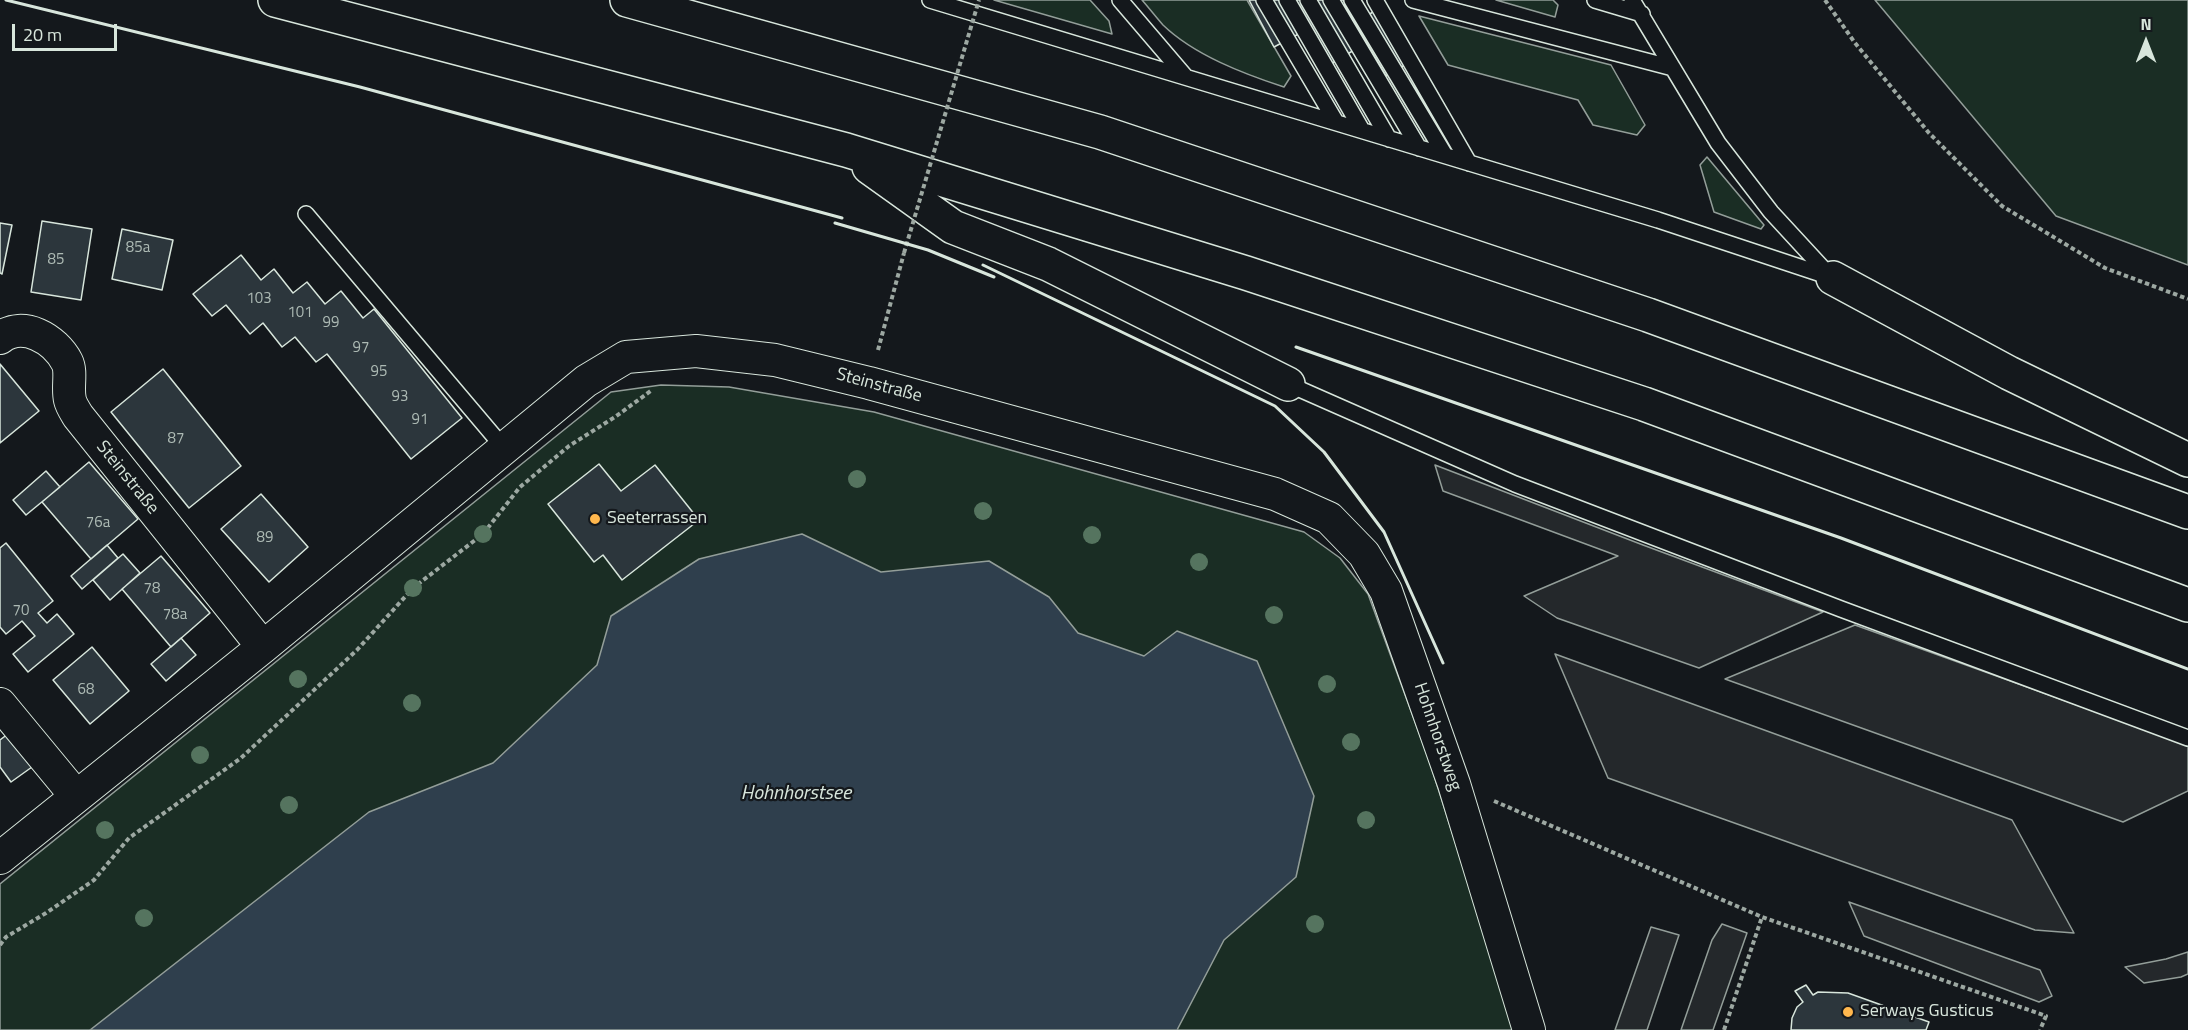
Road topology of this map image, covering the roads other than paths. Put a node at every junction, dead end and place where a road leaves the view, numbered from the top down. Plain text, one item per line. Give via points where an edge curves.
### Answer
1 (275, 0) edge
2 (627, 0) edge
3 (930, 0) edge
4 (1120, 0) edge
5 (1264, 0) edge
6 (1287, 0) edge
7 (1308, 0) edge
8 (1331, 0) edge
9 (1352, 0) edge
10 (1375, 0) edge
11 (1413, 0) edge
12 (1594, 0) edge
13 (1619, 0) edge
14 (1632, 0) edge
15 (1642, 14) junction
16 (1673, 68) junction
17 (1185, 76) junction
18 (1336, 122) junction
19 (1362, 130) junction
20 (1389, 139) junction
21 (1419, 148) junction
22 (846, 150) junction
23 (1444, 155) junction
24 (1469, 163) junction
25 (306, 214) dead end
26 (1833, 278) junction
27 (0, 338) edge
28 (1288, 384) joint
29 (504, 448) junction
30 (2188, 460) edge
31 (1275, 494) joint
32 (2188, 512) edge
33 (2188, 605) edge
34 (263, 647) junction
35 (0, 704) edge
36 (2188, 738) edge
37 (76, 796) junction
38 (0, 858) edge
39 (1529, 1030) edge

1 - 22 highway
2 - 32 highway via 1100,132 1648,315
3 - 17 lane
4 - 17 lane
5 - 18 lane
6 - 19 lane
7 - 20 lane
8 - 21 lane
9 - 23 lane
10 - 24 lane
11 - 16 lane
12 - 15 lane
13 - 15 lane
14 - 15 lane
15 - 16 lane
16 - 26 lane via 1718,143 1771,212
17 - 18 lane
18 - 19 lane
19 - 20 lane
20 - 21 lane
21 - 23 lane
22 - 28 highway via 953,227 1048,264
22 - 33 highway via 1246,273 1644,404
23 - 24 lane
24 - 26 lane
25 - 29 lane
26 - 30 highway via 2009,373
27 - 34 street, Steinstraße via 6,333 28,331 48,339 68,363 70,401 78,416
28 - 36 lane via 1515,484
29 - 31 street, Steinstraße via 586,381 626,357 703,352 774,360 869,383
29 - 34 street, Steinstraße
31 - 39 street, Hohnhorstweg via 1329,518 1364,554 1386,591 1455,784
34 - 37 street, Steinstraße
35 - 37 street
37 - 38 street, Steinstraße

